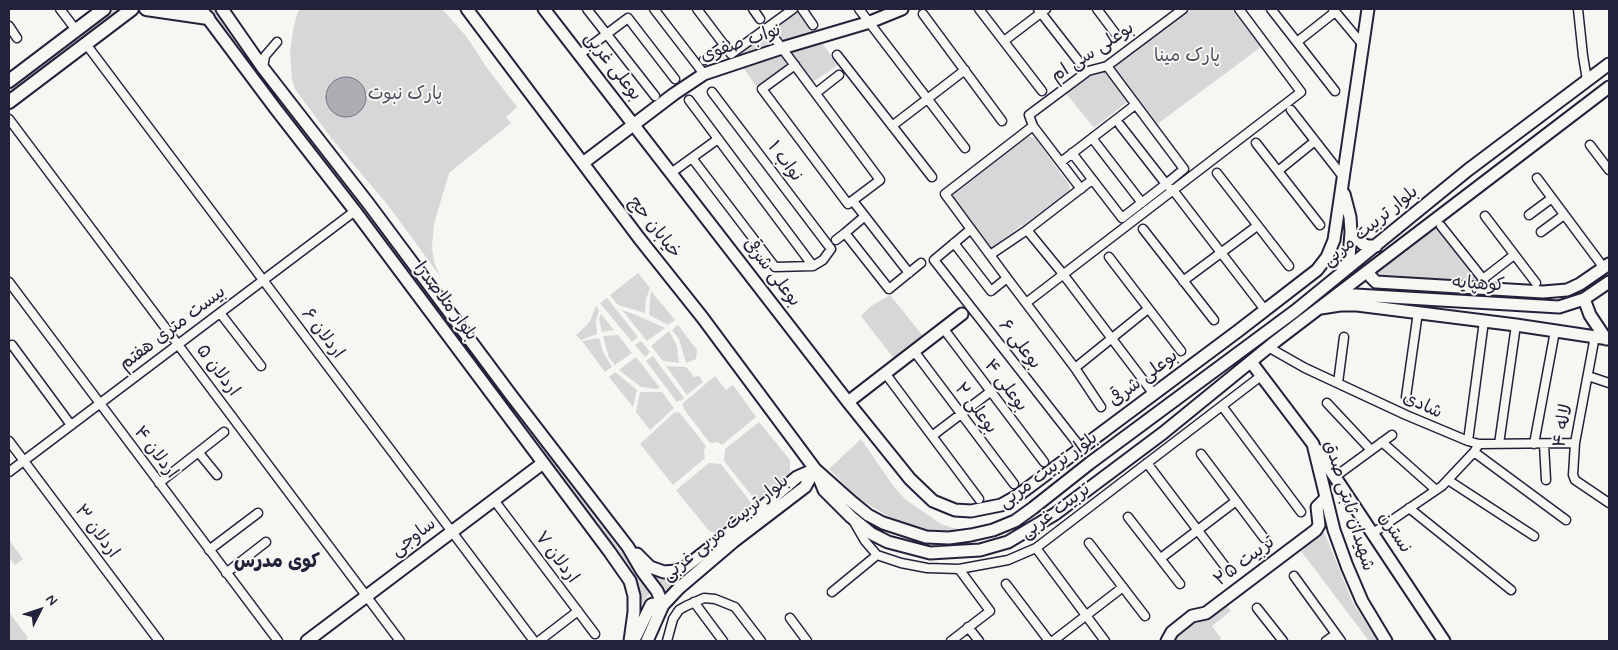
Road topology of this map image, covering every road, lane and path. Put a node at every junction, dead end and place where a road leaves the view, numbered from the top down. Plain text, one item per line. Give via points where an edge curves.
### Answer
1 (60, 9) edge
2 (104, 9) edge
3 (132, 9) edge
4 (146, 9) edge
5 (222, 9) edge
6 (467, 9) edge
7 (544, 9) edge
8 (587, 9) edge
9 (654, 9) edge
10 (697, 9) edge
11 (753, 9) edge
12 (793, 9) edge
13 (802, 9) edge
14 (859, 9) edge
15 (902, 9) edge
16 (979, 9) edge
17 (1097, 9) edge
18 (1183, 9) edge
19 (1239, 9) edge
20 (1271, 9) edge
21 (1368, 9) edge
22 (1578, 9) edge
23 (1042, 10) edge
24 (1334, 10) edge
25 (204, 14) edge
26 (923, 14) dead end
27 (760, 19) dead end
28 (870, 22) junction
29 (813, 25) dead end
30 (9, 26) edge
31 (767, 28) junction
32 (76, 30) junction
33 (1115, 33) dead end
34 (607, 34) junction
35 (17, 38) dead end
36 (1004, 41) junction
37 (277, 42) dead end
38 (1297, 42) junction
39 (86, 44) junction
40 (724, 45) junction
41 (1363, 45) junction
42 (782, 48) junction
43 (580, 54) junction
44 (837, 55) dead end
45 (704, 60) dead end
46 (1080, 63) dead end
47 (1609, 64) edge
48 (795, 65) junction
49 (1107, 66) junction
50 (263, 68) junction
51 (965, 70) junction
52 (704, 74) junction
53 (839, 75) dead end
54 (675, 79) dead end
55 (1587, 80) junction
56 (9, 81) edge
57 (1609, 87) edge
58 (1042, 91) dead end
59 (1335, 91) dead end
60 (712, 92) dead end
61 (816, 94) junction
62 (655, 96) dead end
63 (927, 99) junction
64 (689, 100) dead end
65 (9, 102) edge
66 (1135, 105) junction
67 (1291, 110) dead end
68 (9, 119) edge
69 (1002, 121) dead end
70 (633, 123) junction
71 (1120, 125) dead end
72 (892, 126) junction
73 (1034, 126) junction
74 (1092, 138) junction
75 (718, 139) junction
76 (1315, 141) junction
77 (1256, 143) dead end
78 (1590, 145) dead end
79 (965, 148) dead end
80 (1072, 153) junction
81 (692, 158) junction
82 (1061, 162) junction
83 (583, 163) junction
84 (1468, 170) junction
85 (1609, 170) edge
86 (1278, 171) junction
87 (671, 172) junction
88 (1217, 174) dead end
89 (932, 177) dead end
90 (1344, 178) junction
91 (1537, 178) dead end
92 (1092, 180) junction
93 (1166, 184) junction
94 (1482, 185) junction
95 (1081, 189) junction
96 (1173, 190) junction
97 (1342, 190) junction
98 (1552, 198) junction
99 (850, 202) junction
100 (1142, 203) junction
101 (355, 211) junction
102 (1529, 215) dead end
103 (1564, 215) junction
104 (865, 216) junction
105 (1485, 216) dead end
106 (1320, 225) dead end
107 (1257, 226) junction
108 (1441, 226) dead end
109 (971, 229) junction
110 (1143, 229) dead end
111 (1027, 230) junction
112 (1351, 232) junction
113 (1541, 232) dead end
114 (845, 233) junction
115 (836, 240) dead end
116 (954, 243) junction
117 (1376, 246) junction
118 (1221, 253) junction
119 (990, 255) junction
120 (1514, 255) junction
121 (1109, 257) dead end
122 (921, 264) dead end
123 (813, 266) junction
124 (1288, 266) dead end
125 (1606, 266) edge
126 (1368, 271) junction
127 (909, 273) junction
128 (1063, 274) junction
129 (1341, 275) junction
130 (1007, 278) junction
131 (263, 280) junction
132 (1184, 281) junction
133 (9, 282) edge
134 (1376, 282) junction
135 (1609, 282) edge
136 (1536, 283) dead end
137 (1484, 284) junction
138 (1468, 288) junction
139 (1338, 294) junction
140 (1362, 295) junction
141 (1584, 299) junction
142 (1461, 301) junction
143 (1474, 302) junction
144 (1026, 303) junction
145 (1148, 309) junction
146 (1320, 309) junction
147 (1265, 310) junction
148 (1418, 312) junction
149 (220, 313) junction
150 (962, 314) dead end
151 (1214, 320) dead end
152 (1484, 321) junction
153 (1516, 325) junction
154 (943, 328) junction
155 (1555, 330) junction
156 (1344, 337) dead end
157 (1112, 338) junction
158 (1603, 338) edge
159 (178, 344) junction
160 (12, 345) dead end
161 (1268, 347) junction
162 (914, 351) junction
163 (1181, 351) dead end
164 (1250, 362) junction
165 (261, 366) dead end
166 (1075, 368) junction
167 (885, 373) junction
168 (1261, 376) junction
169 (1588, 376) junction
170 (1338, 383) junction
171 (1609, 383) edge
172 (990, 392) junction
173 (1153, 393) junction
174 (511, 395) junction
175 (1406, 397) dead end
176 (848, 402) junction
177 (499, 403) junction
178 (100, 404) junction
179 (1327, 404) dead end
180 (1101, 406) dead end
181 (1222, 406) junction
182 (961, 414) junction
183 (1151, 418) junction
184 (71, 425) junction
185 (224, 432) dead end
186 (1163, 433) junction
187 (1392, 435) dead end
188 (932, 436) junction
189 (9, 441) edge
190 (1468, 441) junction
191 (1382, 442) junction
192 (1575, 443) junction
193 (1313, 444) junction
194 (1499, 444) junction
195 (1534, 444) junction
196 (1544, 444) junction
197 (1081, 448) junction
198 (1477, 448) junction
199 (1370, 450) junction
200 (199, 453) junction
201 (1201, 454) dead end
202 (24, 461) junction
203 (1044, 462) dead end
204 (543, 463) junction
205 (1146, 463) junction
206 (815, 469) junction
207 (9, 472) edge
208 (217, 475) dead end
209 (1336, 476) junction
210 (1448, 480) junction
211 (1546, 480) dead end
212 (160, 483) junction
213 (1014, 484) dead end
214 (805, 487) junction
215 (824, 490) junction
216 (1436, 490) junction
217 (1609, 492) edge
218 (1326, 498) junction
219 (979, 499) dead end
220 (494, 500) junction
221 (1236, 501) junction
222 (1608, 503) edge
223 (1409, 508) junction
224 (1301, 512) dead end
225 (258, 513) dead end
226 (851, 517) junction
227 (1128, 517) dead end
228 (1566, 520) dead end
229 (1197, 530) junction
230 (452, 532) junction
231 (1373, 533) junction
232 (1534, 536) dead end
233 (1264, 538) dead end
234 (266, 542) dead end
235 (1089, 543) dead end
236 (628, 546) junction
237 (1036, 548) junction
238 (209, 550) junction
239 (877, 555) junction
240 (1161, 558) junction
241 (959, 569) junction
242 (1227, 569) dead end
243 (226, 573) junction
244 (1294, 576) dead end
245 (1006, 584) dead end
246 (1180, 584) dead end
247 (1123, 587) junction
248 (1512, 590) dead end
249 (832, 592) dead end
250 (366, 596) junction
251 (694, 602) junction
252 (1257, 608) dead end
253 (660, 610) junction
254 (578, 611) junction
255 (1086, 615) junction
256 (1145, 616) dead end
257 (790, 618) dead end
258 (968, 628) junction
259 (595, 634) dead end
260 (1336, 634) junction
261 (159, 641) edge
262 (278, 641) edge
263 (307, 641) edge
264 (400, 641) edge
265 (534, 641) edge
266 (539, 641) edge
267 (630, 641) edge
268 (634, 641) edge
269 (647, 641) edge
270 (667, 641) edge
271 (723, 641) edge
272 (762, 641) edge
273 (807, 641) edge
274 (951, 641) edge
275 (978, 641) edge
276 (1051, 641) edge
277 (1105, 641) edge
278 (1167, 641) edge
279 (1283, 641) edge
280 (1326, 641) edge
281 (1341, 641) edge
282 (1386, 641) edge
283 (1444, 641) edge

1 - 32 street
2 - 32 main road
3 - 39 main road
4 - 25 main road
5 - 50 main road, بلوار ملاصدرا
6 - 83 main road, خیابان حج
7 - 43 main road, بوعلی غربی
8 - 34 street
9 - 52 street
10 - 40 street
11 - 27 street
12 - 31 street
13 - 29 street
14 - 28 street
15 - 28 main road, نواب صفوی
16 - 36 street
17 - 33 street
18 - 49 street, بوعلی سی ام
19 - 96 street via 1301,92
20 - 38 street
21 - 41 main road, بوعلی شرقی
22 - 55 street
23 - 36 street
23 - 46 street
24 - 38 street
24 - 41 street
25 - 101 main road, بلوار ملاصدرا
26 - 51 street
28 - 42 main road, نواب صفوی
28 - 63 street
30 - 35 street
31 - 40 street via 731,54
31 - 42 street
32 - 56 main road
34 - 43 street
34 - 54 street via 628,18
34 - 62 street
36 - 58 street
37 - 50 street via 265,56
38 - 59 street
39 - 65 main road
39 - 131 street, اردلان ۶
40 - 45 street
41 - 90 main road, بوعلی شرقی
42 - 48 street
42 - 52 main road, نواب صفوی
43 - 70 main road, بوعلی غربی
44 - 72 street
47 - 55 main road, بلوار تربیت مربی
48 - 61 street
48 - 99 street via 762,89
49 - 66 street
49 - 73 street, بوعلی سی ام via 1088,71 1029,115
50 - 174 main road, بلوار ملاصدرا
51 - 63 street
51 - 69 street
52 - 70 main road, نواب صفوی
53 - 61 street
55 - 84 main road, بلوار تربیت مربی
57 - 94 main road, بلوار تربیت مربی
60 - 123 street, نواب ۱ via 831,249 824,260
61 - 99 street via 880,180
63 - 72 street
63 - 79 street
64 - 75 street
66 - 74 street
66 - 93 street via 1184,169
67 - 76 street
68 - 159 street, اردلان ۵
70 - 83 main road, نواب صفوی
70 - 87 main road, بوعلی شرقی
71 - 93 street
72 - 89 street
73 - 82 street
73 - 109 street via 944,194
74 - 80 street
74 - 100 street
75 - 81 street
75 - 123 street
76 - 86 street
76 - 90 street
77 - 86 street
78 - 85 street
80 - 82 street
80 - 92 street
81 - 87 street
81 - 123 street via 775,267
82 - 95 street
83 - 206 main road, خیابان حج
84 - 94 main road via 1481,173
84 - 117 main road, بلوار تربیت مربی
86 - 106 street
87 - 176 main road, بوعلی شرقی
88 - 107 street
90 - 97 main road, بوعلی شرقی
91 - 98 street
92 - 95 street
92 - 100 street via 1122,218
93 - 96 street
93 - 100 street
94 - 126 main road, بلوار تربیت مربی
95 - 111 street
96 - 118 street
96 - 128 street
97 - 112 main road
97 - 147 main road, بوعلی شرقی via 1334,240 1327,257 1317,270
98 - 102 street
98 - 103 street
99 - 104 street
101 - 131 street, بیست متری هفتم
101 - 177 main road, بلوار ملاصدرا
103 - 113 street
103 - 125 street
104 - 114 street
104 - 127 street
105 - 120 street
107 - 118 street
107 - 124 street
108 - 137 street
109 - 116 street
109 - 119 street
110 - 132 street
111 - 119 street
111 - 128 street
112 - 117 main road via 1363,244
112 - 129 main road via 1349,258
114 - 115 street
114 - 127 street via 889,289
116 - 130 street via 991,291
116 - 197 street, بوعلی ۶ via 934,260
117 - 129 main road, بلوار تربیت مربی
118 - 132 street
118 - 147 street
119 - 130 street
120 - 136 street
120 - 137 street
121 - 145 street
122 - 127 street
125 - 137 main road, کوهپایه via 1580,284 1555,292
126 - 134 main road
126 - 139 main road, بلوار تربیت مربی
128 - 144 street
128 - 157 street
129 - 183 main road, بلوار تربیت مربی
130 - 144 street
131 - 149 street, بیست متری هفتم
131 - 230 street, اردلان ۶
132 - 151 street
133 - 178 street, اردلان ۴
134 - 138 main road, کوهپایه
134 - 140 main road via 1368,279 1359,282 1356,286
135 - 141 main road, کوهپایه
137 - 138 main road, کوهپایه
138 - 142 main road
138 - 143 main road
139 - 140 main road, کوهپایه
139 - 146 main road, بلوار تربیت مربی
140 - 142 main road, کوهپایه
141 - 143 main road, کوهپایه via 1559,307
141 - 158 main road
142 - 143 main road, کوهپایه
144 - 166 street
145 - 157 street
145 - 163 street
146 - 148 main road via 1357,305
146 - 161 main road, بلوار تربیت مربی
147 - 173 main road, بوعلی شرقی
148 - 152 main road
148 - 175 street
149 - 159 street, بیست متری هفتم
149 - 165 street
150 - 154 main road
152 - 153 main road
152 - 190 street
153 - 155 main road
153 - 194 street
154 - 162 main road
154 - 172 street, بوعلی ۴
155 - 158 main road
155 - 195 street
156 - 170 street
157 - 166 street
157 - 173 street
158 - 169 street, لاله ۴
159 - 178 street, بیست متری هفتم
159 - 250 street, اردلان ۵
160 - 184 street
161 - 164 main road, بلوار تربیت مربی
161 - 170 street, شادی
162 - 167 main road
162 - 182 street, بوعلی ۲
164 - 168 main road, شهیدان ثابتی صدق
164 - 186 main road, بلوار تربیت مربی
166 - 180 street
167 - 176 main road
167 - 188 street
168 - 181 street, تربیت غربی
168 - 193 main road, شهیدان ثابتی صدق
169 - 171 street
169 - 192 street, لاله ۴
170 - 190 street, شادی
172 - 182 street
172 - 203 street, بوعلی ۴
173 - 197 main road, بوعلی شرقی
174 - 177 main road
174 - 236 main road, بلوار ملاصدرا
176 - 197 main road, بوعلی شرقی via 910,479 933,501 955,510 1001,506
177 - 204 main road, بلوار ملاصدرا
178 - 184 street, بیست متری هفتم
178 - 212 street, اردلان ۴
179 - 199 street
181 - 205 street, تربیت غربی
181 - 224 street
182 - 188 street
182 - 213 street, بوعلی ۲
183 - 186 main road via 1142,428 1143,435 1151,437
183 - 206 main road, بلوار تربیت مربی via 1015,521 971,535 926,537 883,523 868,515
184 - 202 street, بیست متری هفتم
185 - 200 street
186 - 226 main road, بلوار تربیت مربی via 1039,524 1008,542 980,550 919,552 872,534
187 - 191 street
188 - 219 street
189 - 202 street, اردلان ۳
190 - 198 street, شادی
191 - 199 street
191 - 216 street
192 - 196 street, شادی
192 - 222 street, لاله ۴ via 1572,469 1575,480
193 - 209 main road, نسترن
193 - 218 main road, شهیدان ثابتی صدق
194 - 195 street, شادی
194 - 198 street, شادی
195 - 196 street, شادی
196 - 211 street
198 - 210 street
198 - 228 street
199 - 209 street
200 - 208 street
200 - 212 street
201 - 221 street
202 - 207 street, بیست متری هفتم
202 - 261 street, اردلان ۳
204 - 220 main road, ساوجی
204 - 267 main road, بلوار ملاصدرا via 630,581 634,596
205 - 229 street
205 - 237 street, تربیت غربی
206 - 214 main road, بلوار تربیت مربی غربی
206 - 215 main road, بلوار تربیت مربی
206 - 236 main road, بلوار تربیت مربی غربی via 797,477 694,561 676,571 664,572 650,567
209 - 231 main road, نسترن
210 - 216 street
210 - 232 street
212 - 238 street, اردلان ۴
214 - 215 main road
214 - 253 main road, بلوار تربیت مربی غربی via 698,571
215 - 226 main road, بلوار تربیت مربی
216 - 223 street
217 - 222 street
218 - 278 main road, تربیت ۲۵ via 1317,507 1319,525 1316,530 1206,613 1192,616 1172,632
218 - 282 main road, شهیدان ثابتی صدق via 1347,566 1362,601
220 - 230 main road, ساوجی
220 - 254 street, اردلان ۷
221 - 229 street
221 - 233 street
223 - 231 street
223 - 248 street
225 - 238 street
226 - 239 street
227 - 240 street
229 - 240 street
229 - 242 street
230 - 250 main road, ساوجی
230 - 265 street, اردلان ۶
231 - 283 main road, نسترن
234 - 243 street
235 - 247 street
236 - 253 main road, بلوار ملاصدرا via 657,591
237 - 241 street, تربیت غربی via 1002,562
237 - 255 street
238 - 243 street, اردلان ۴
239 - 241 street, تربیت غربی via 927,568
239 - 249 street
240 - 246 street
241 - 258 street via 990,611
243 - 262 street, اردلان ۴
244 - 260 street
245 - 276 street
247 - 255 street
247 - 256 street
250 - 263 main road, ساوجی
250 - 264 street, اردلان ۵
251 - 270 street via 679,610
251 - 271 street
251 - 272 street via 704,598 735,607
252 - 279 street
253 - 268 main road via 651,605
253 - 269 main road
254 - 259 street, اردلان ۷
254 - 266 street
255 - 276 street
255 - 277 street
257 - 273 street
258 - 274 street
258 - 275 street
260 - 280 street
260 - 281 street

